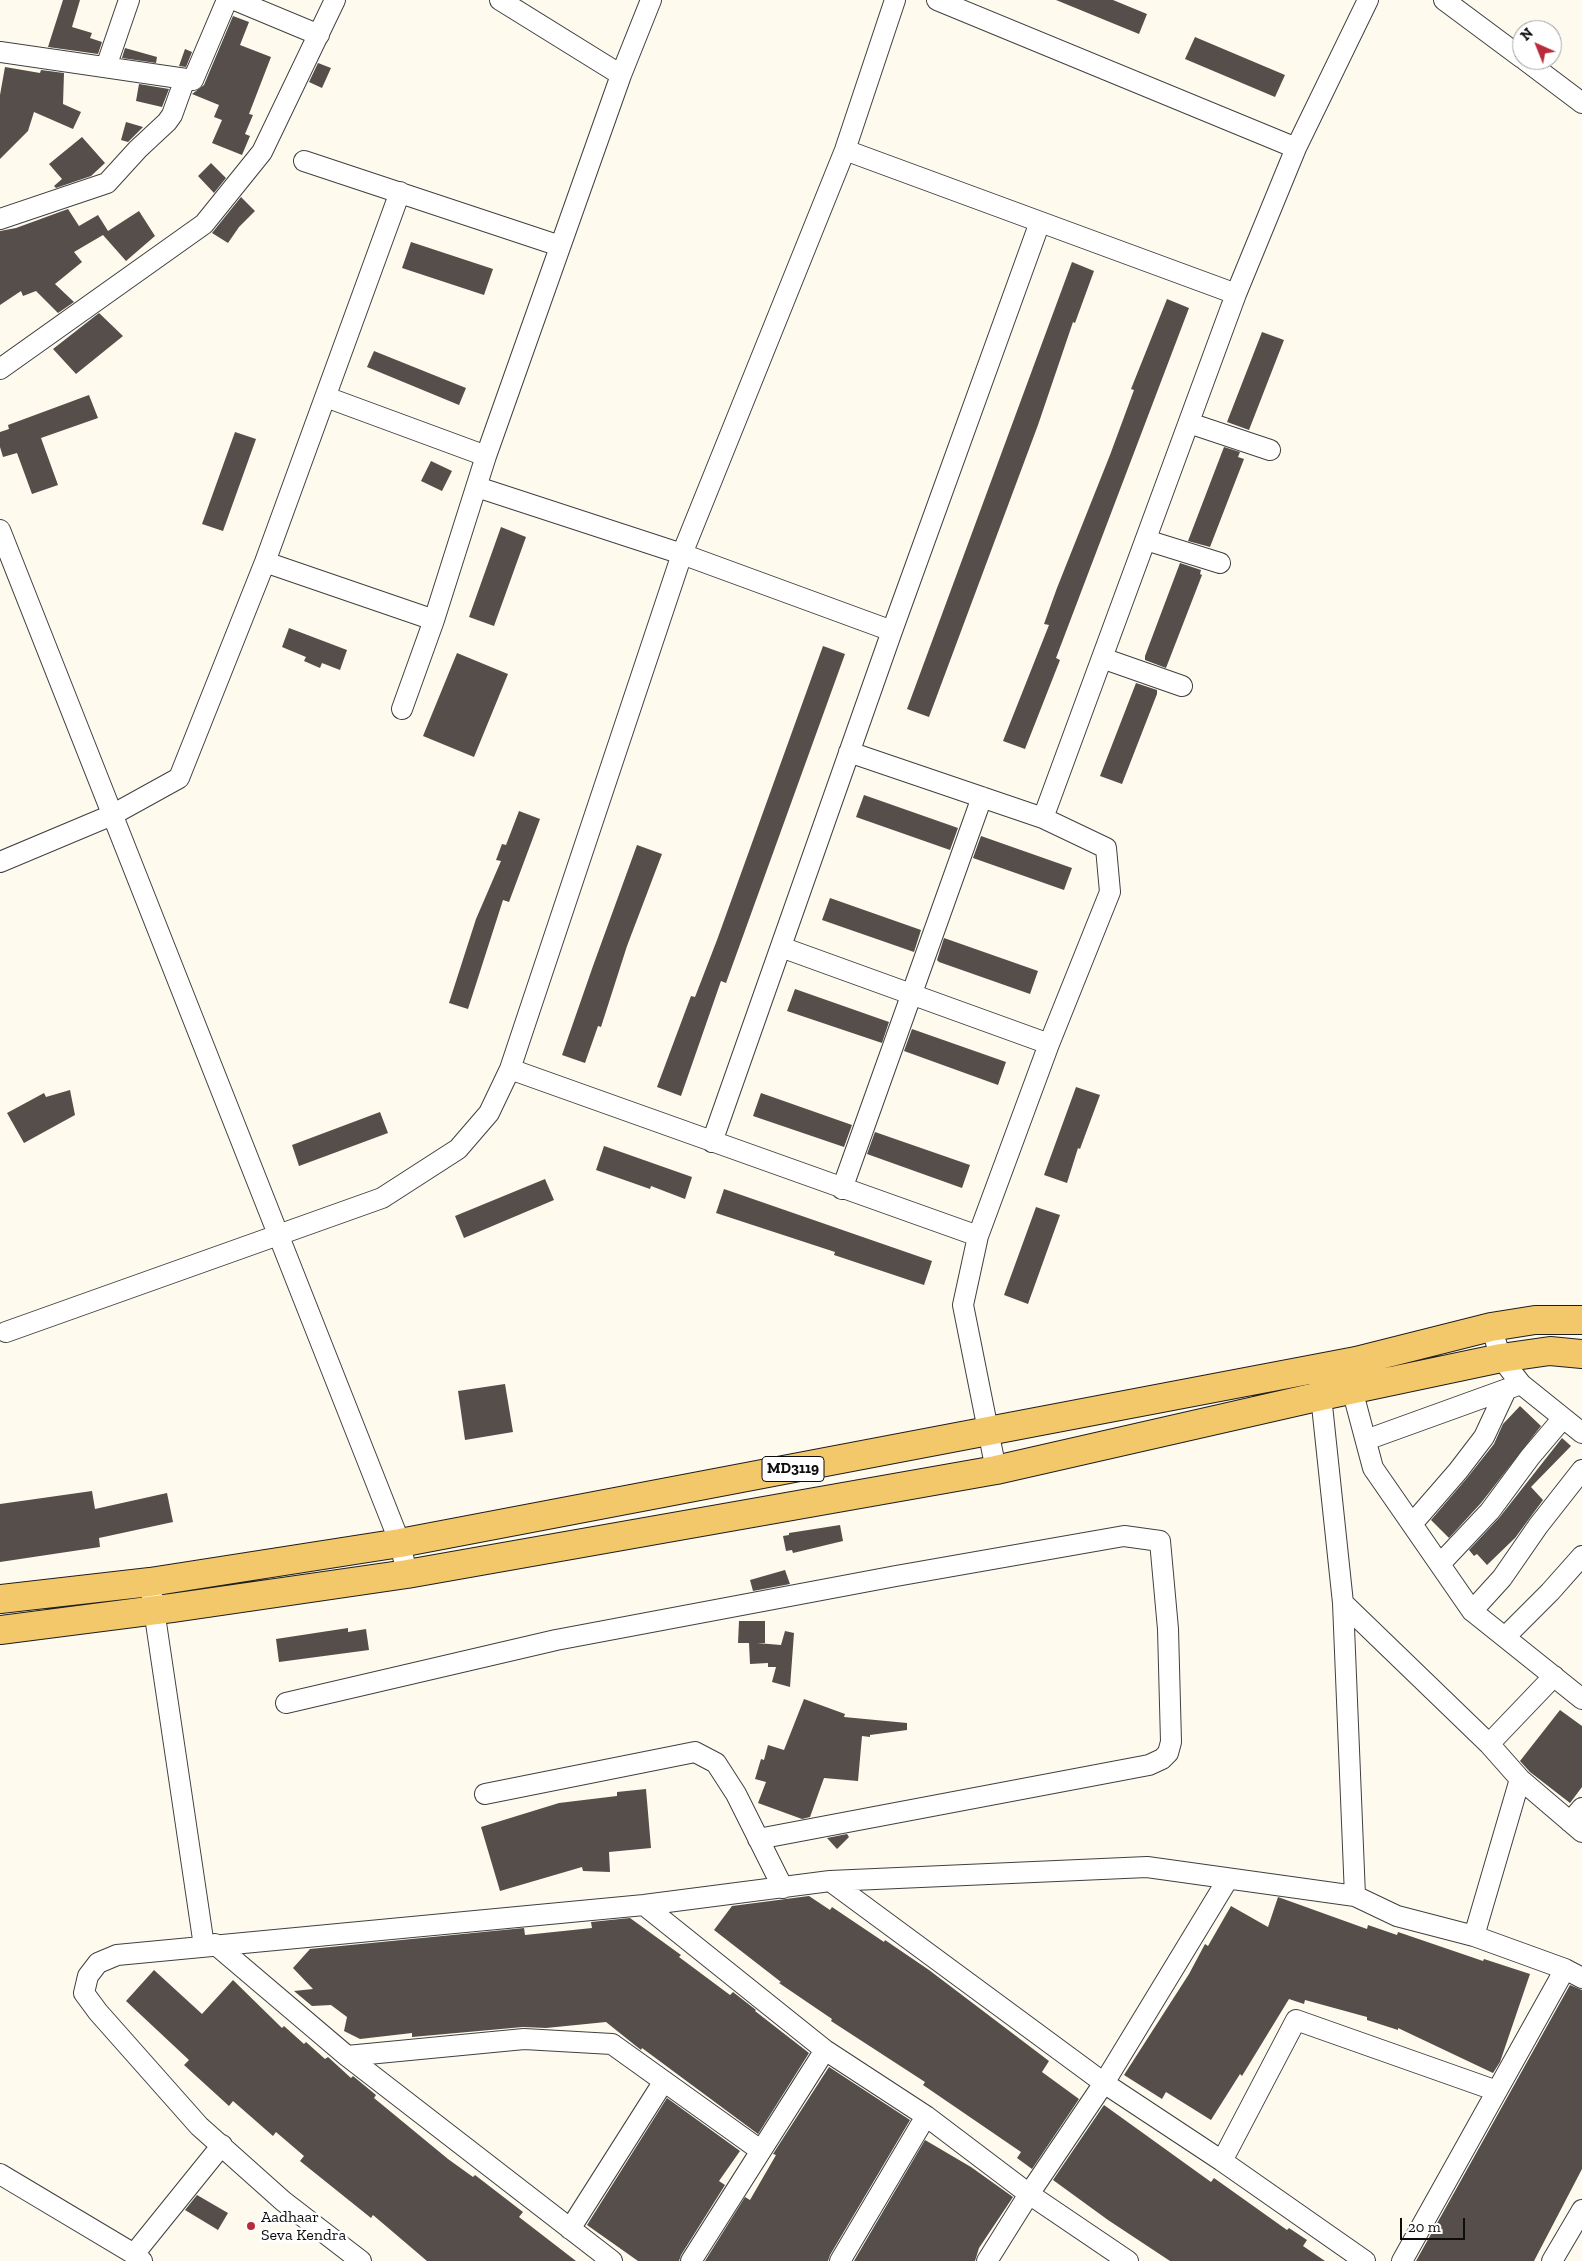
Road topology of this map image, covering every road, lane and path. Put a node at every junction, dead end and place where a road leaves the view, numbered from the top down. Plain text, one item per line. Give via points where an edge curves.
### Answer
1 (129, 0) edge
2 (227, 0) edge
3 (235, 0) edge
4 (335, 0) edge
5 (500, 0) edge
6 (651, 0) edge
7 (895, 0) edge
8 (937, 0) edge
9 (1368, 0) edge
10 (1444, 0) edge
11 (319, 35) junction
12 (1512, 51) edge
13 (0, 52) edge
14 (106, 67) junction
15 (1538, 70) edge
16 (621, 75) junction
17 (185, 79) junction
18 (1582, 103) edge
19 (1296, 148) junction
20 (846, 150) junction
21 (304, 160) dead end
22 (400, 192) junction
23 (0, 219) edge
24 (1040, 222) junction
25 (560, 246) junction
26 (1236, 294) junction
27 (0, 369) edge
28 (326, 397) junction
29 (1189, 423) junction
30 (1270, 450) dead end
31 (486, 456) junction
32 (477, 487) junction
33 (0, 530) edge
34 (1146, 540) junction
35 (682, 554) junction
36 (265, 562) junction
37 (1220, 563) dead end
38 (434, 620) junction
39 (892, 631) junction
40 (1102, 658) junction
41 (1182, 686) dead end
42 (402, 709) dead end
43 (849, 752) junction
44 (982, 797) junction
45 (112, 815) junction
46 (1043, 818) junction
47 (0, 862) edge
48 (781, 947) junction
49 (911, 995) junction
50 (1049, 1044) junction
51 (510, 1069) junction
52 (712, 1142) junction
53 (842, 1189) junction
54 (278, 1234) junction
55 (978, 1236) junction
56 (1582, 1320) edge
57 (1491, 1326) junction
58 (6, 1332) dead end
59 (1582, 1354) edge
60 (1501, 1358) junction
61 (1349, 1376) junction
62 (1513, 1387) junction
63 (1321, 1396) junction
64 (1563, 1418) junction
65 (988, 1432) junction
66 (1582, 1433) edge
67 (1366, 1440) junction
68 (996, 1470) junction
69 (1582, 1470) edge
70 (1412, 1524) junction
71 (400, 1543) junction
72 (1582, 1556) edge
73 (1440, 1564) junction
74 (407, 1574) junction
75 (150, 1582) junction
76 (0, 1599) edge
77 (1343, 1603) junction
78 (154, 1610) junction
79 (1472, 1611) junction
80 (0, 1630) edge
81 (1504, 1637) junction
82 (1554, 1676) junction
83 (1582, 1699) edge
84 (286, 1703) dead end
85 (1489, 1744) junction
86 (1520, 1779) junction
87 (485, 1794) dead end
88 (1578, 1821) edge
89 (758, 1839) junction
90 (1228, 1878) junction
91 (830, 1881) junction
92 (783, 1888) junction
93 (1354, 1896) junction
94 (644, 1905) junction
95 (1474, 1936) junction
96 (210, 1945) junction
97 (1574, 1973) edge
98 (825, 2050) junction
99 (347, 2056) junction
100 (664, 2081) junction
101 (1104, 2083) junction
102 (1497, 2090) junction
103 (926, 2116) junction
104 (222, 2145) junction
105 (760, 2150) junction
106 (1222, 2161) junction
107 (0, 2174) edge
108 (1030, 2194) junction
109 (1582, 2210) edge
110 (570, 2228) junction
111 (138, 2258) edge
112 (360, 2261) edge
113 (612, 2261) edge
114 (691, 2261) edge
115 (840, 2261) edge
116 (987, 2261) edge
117 (1128, 2261) edge
118 (1365, 2261) edge
119 (1402, 2261) edge
120 (1552, 2261) edge

1 - 14 street
2 - 17 street via 193,80
3 - 11 street
4 - 11 street
5 - 16 street
6 - 16 street
7 - 20 street
8 - 19 street
9 - 19 street
10 - 12 street
11 - 27 street via 262,152 204,224
13 - 14 street
14 - 17 street
15 - 18 street
16 - 25 street
17 - 23 street via 167,122 107,183
19 - 26 street
20 - 24 street
20 - 35 street
21 - 22 street
22 - 25 street
22 - 28 street
24 - 26 street
24 - 39 street
25 - 31 street
26 - 29 street
28 - 31 street
28 - 36 street
29 - 30 street
29 - 34 street
31 - 32 street
32 - 35 street
32 - 38 street
33 - 45 street
34 - 37 street
34 - 40 street
35 - 39 street
35 - 51 street
36 - 38 street
36 - 45 street via 179,778
38 - 42 street
39 - 43 street
40 - 41 street
40 - 46 street
43 - 44 street
43 - 48 street
44 - 46 street
44 - 49 street
45 - 47 street
45 - 54 street
46 - 50 street via 1106,848 1110,892
48 - 49 street
48 - 52 street
49 - 50 street
49 - 53 street
50 - 55 street
51 - 52 street
51 - 54 street via 489,1113 458,1149 382,1198
52 - 53 street
53 - 55 street
54 - 58 street
54 - 71 street
55 - 65 street via 963,1305
56 - 57 main road, MD3119 via 1535,1320
57 - 60 street
57 - 61 main road, MD3119
59 - 60 main road, MD3119 via 1550,1352
60 - 61 main road, MD3119
60 - 62 street
61 - 63 main road, MD3119
61 - 65 main road, MD3119
61 - 67 street
62 - 64 street
62 - 67 street
62 - 70 street via 1484,1438
63 - 68 main road, MD3119
63 - 77 street
64 - 66 street
64 - 73 street via 1490,1511
65 - 68 street
65 - 71 main road, MD3119
67 - 70 street via 1373,1468
68 - 74 main road, MD3119
69 - 79 street via 1502,1578
70 - 73 street
71 - 74 street
71 - 75 main road, MD3119
72 - 81 street
73 - 79 street
74 - 78 main road, MD3119
75 - 76 main road, MD3119
75 - 78 street
77 - 85 street
77 - 93 street
78 - 80 main road, MD3119
78 - 96 street
79 - 81 street
81 - 82 street
82 - 83 street
82 - 85 street
84 - 89 street via 556,1640 896,1576 1124,1536 1160,1541 1168,1629 1171,1742 1162,1759 1149,1765
85 - 86 street
86 - 88 street
86 - 95 street
87 - 89 street via 695,1752 716,1763 736,1794
89 - 92 street
90 - 91 street via 1147,1867
90 - 93 street
90 - 101 street
91 - 92 street
91 - 101 street
92 - 94 street
93 - 95 street via 1397,1916
94 - 96 street
94 - 98 street
95 - 97 street
96 - 99 street
96 - 104 street via 117,1955 98,1962 88,1976 84,1993 198,2126
97 - 102 street
98 - 103 street
98 - 105 street
99 - 100 street via 524,2038 612,2044
99 - 110 street
100 - 105 street
100 - 110 street
101 - 106 street
101 - 108 street
102 - 106 street via 1296,2020
102 - 119 street
103 - 108 street
103 - 115 street
104 - 111 street
104 - 112 street via 283,2201
105 - 114 street
106 - 118 street
107 - 111 street
108 - 116 street
108 - 117 street
109 - 120 street
110 - 113 street

